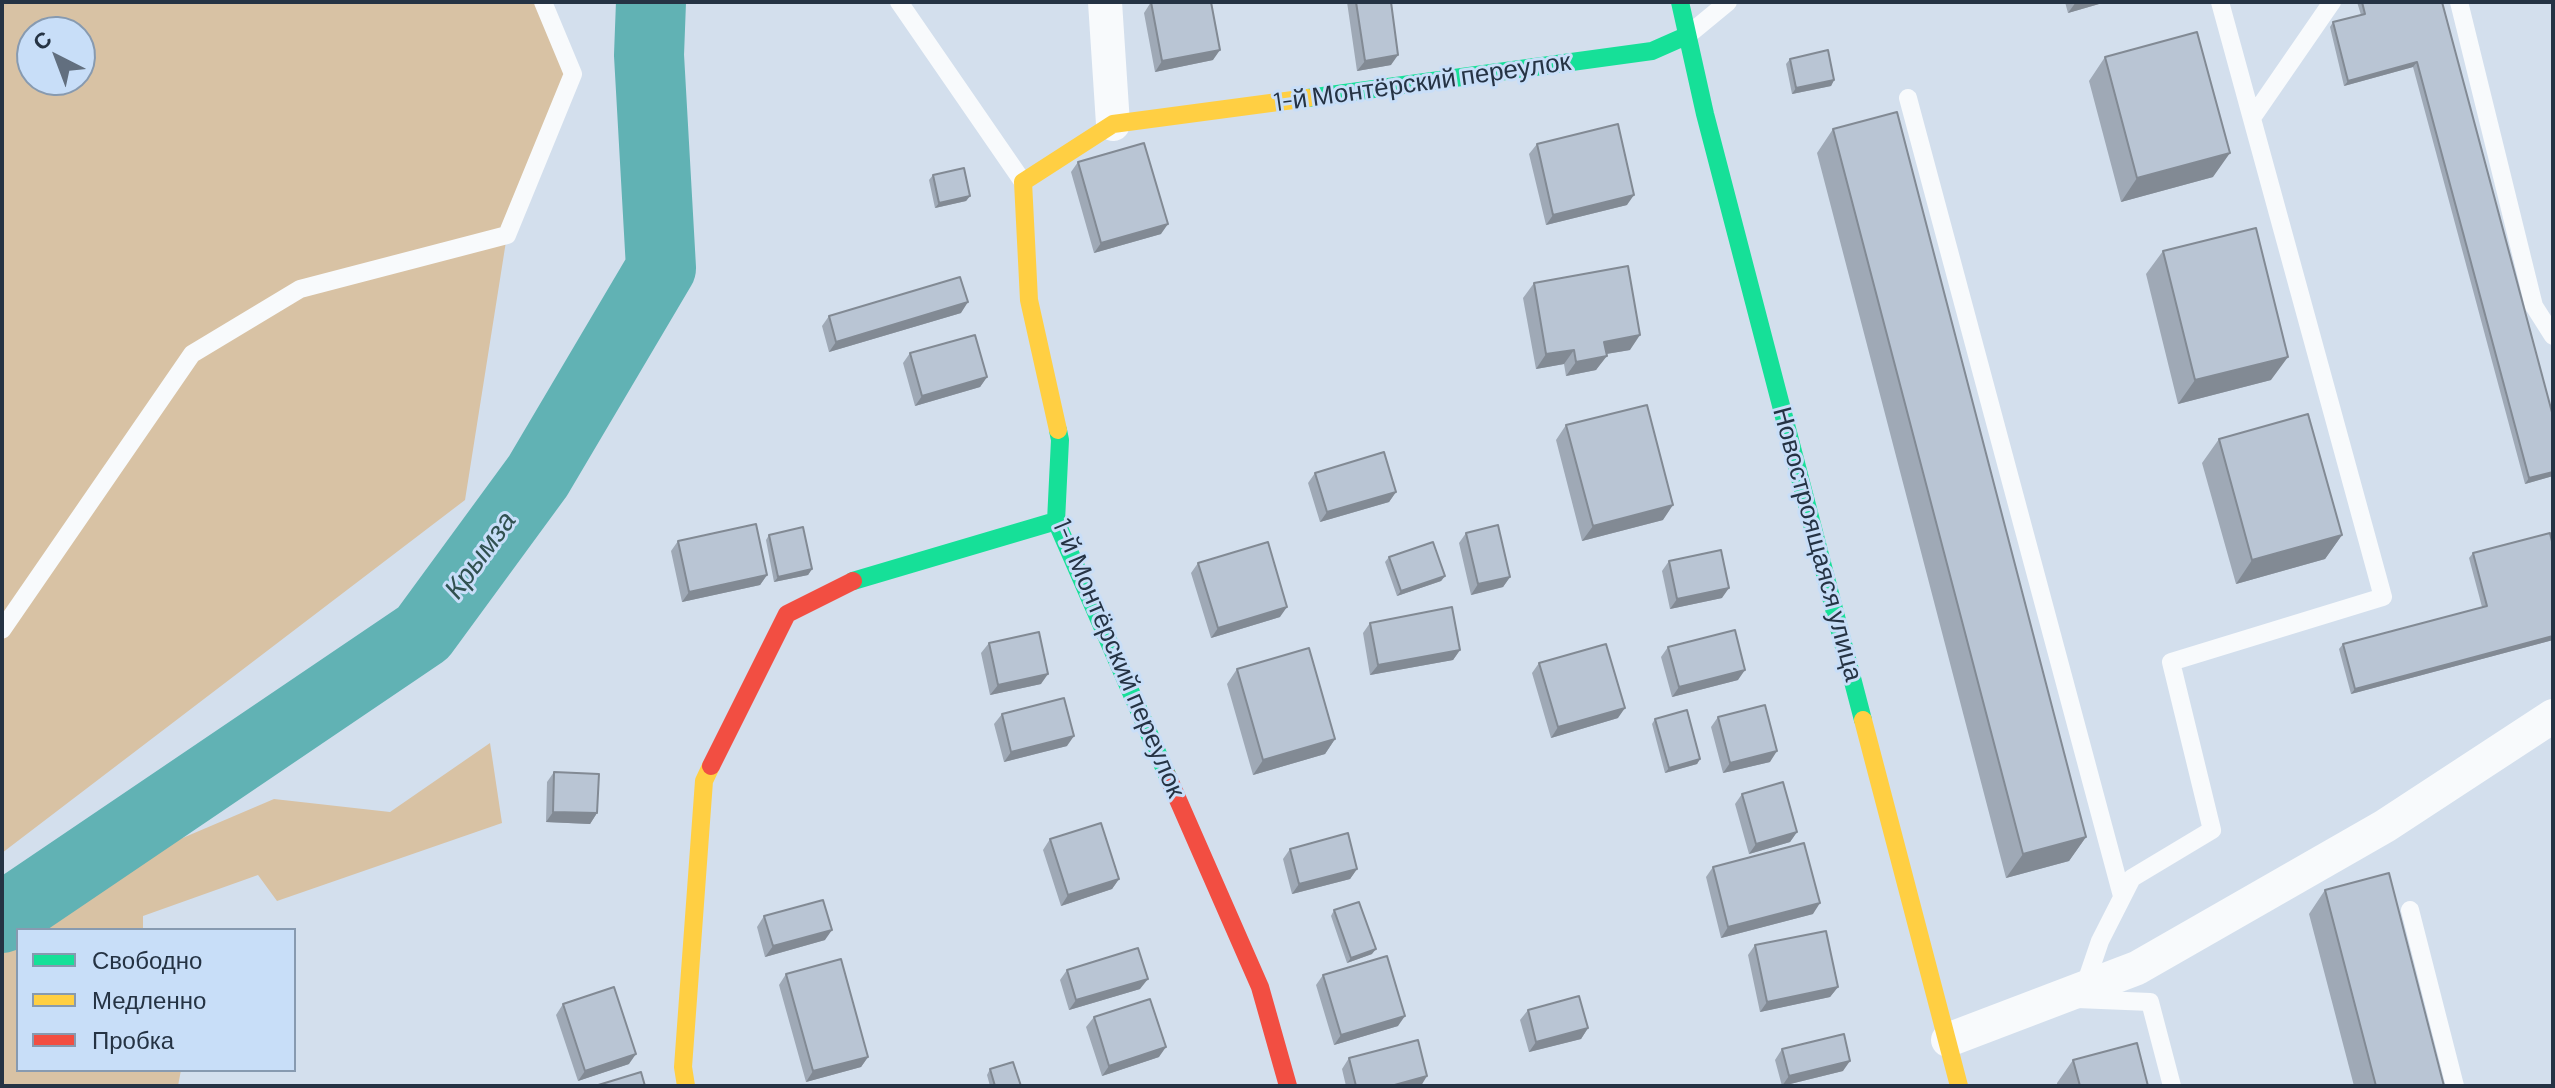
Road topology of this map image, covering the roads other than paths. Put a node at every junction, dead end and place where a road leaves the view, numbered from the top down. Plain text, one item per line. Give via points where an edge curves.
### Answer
1 (543, 2) edge
2 (899, 2) edge
3 (1105, 2) edge
4 (1680, 2) edge
5 (1728, 2) edge
6 (2220, 2) edge
7 (2332, 2) edge
8 (2459, 2) edge
9 (1686, 36) junction
10 (1908, 98) dead end
11 (2252, 118) junction
12 (1113, 124) junction
13 (1023, 182) junction
14 (2553, 336) edge
15 (1056, 521) junction
16 (2, 630) edge
17 (2553, 716) edge
18 (2122, 896) junction
19 (2410, 910) dead end
20 (2069, 993) junction
21 (1948, 1040) junction
22 (686, 1086) edge
23 (1288, 1086) edge
24 (1959, 1086) edge
25 (2172, 1086) edge
26 (2455, 1086) edge

1 - 16 lane via 573,74 507,235 300,289 192,354
2 - 13 lane
3 - 12 street
4 - 9 street, Новостроящаяся улица
5 - 9 lane
6 - 11 lane
7 - 11 lane
8 - 14 lane via 2534,306
9 - 12 street, 1-й Монтёрский переулок via 1652,51
9 - 21 street, Новостроящаяся улица
10 - 18 lane
11 - 18 lane via 2383,597 2171,662 2212,830 2132,878
12 - 13 street, 1-й Монтёрский переулок
13 - 15 street, 1-й Монтёрский переулок via 1029,300 1060,440
15 - 22 street via 861,577 787,614 704,781 683,1067
15 - 23 street, 1-й Монтёрский переулок via 1260,987
17 - 20 street via 2385,826 2137,968
18 - 20 lane
19 - 26 lane
20 - 21 street
20 - 25 lane via 2150,1002
21 - 24 street, Новостроящаяся улица

